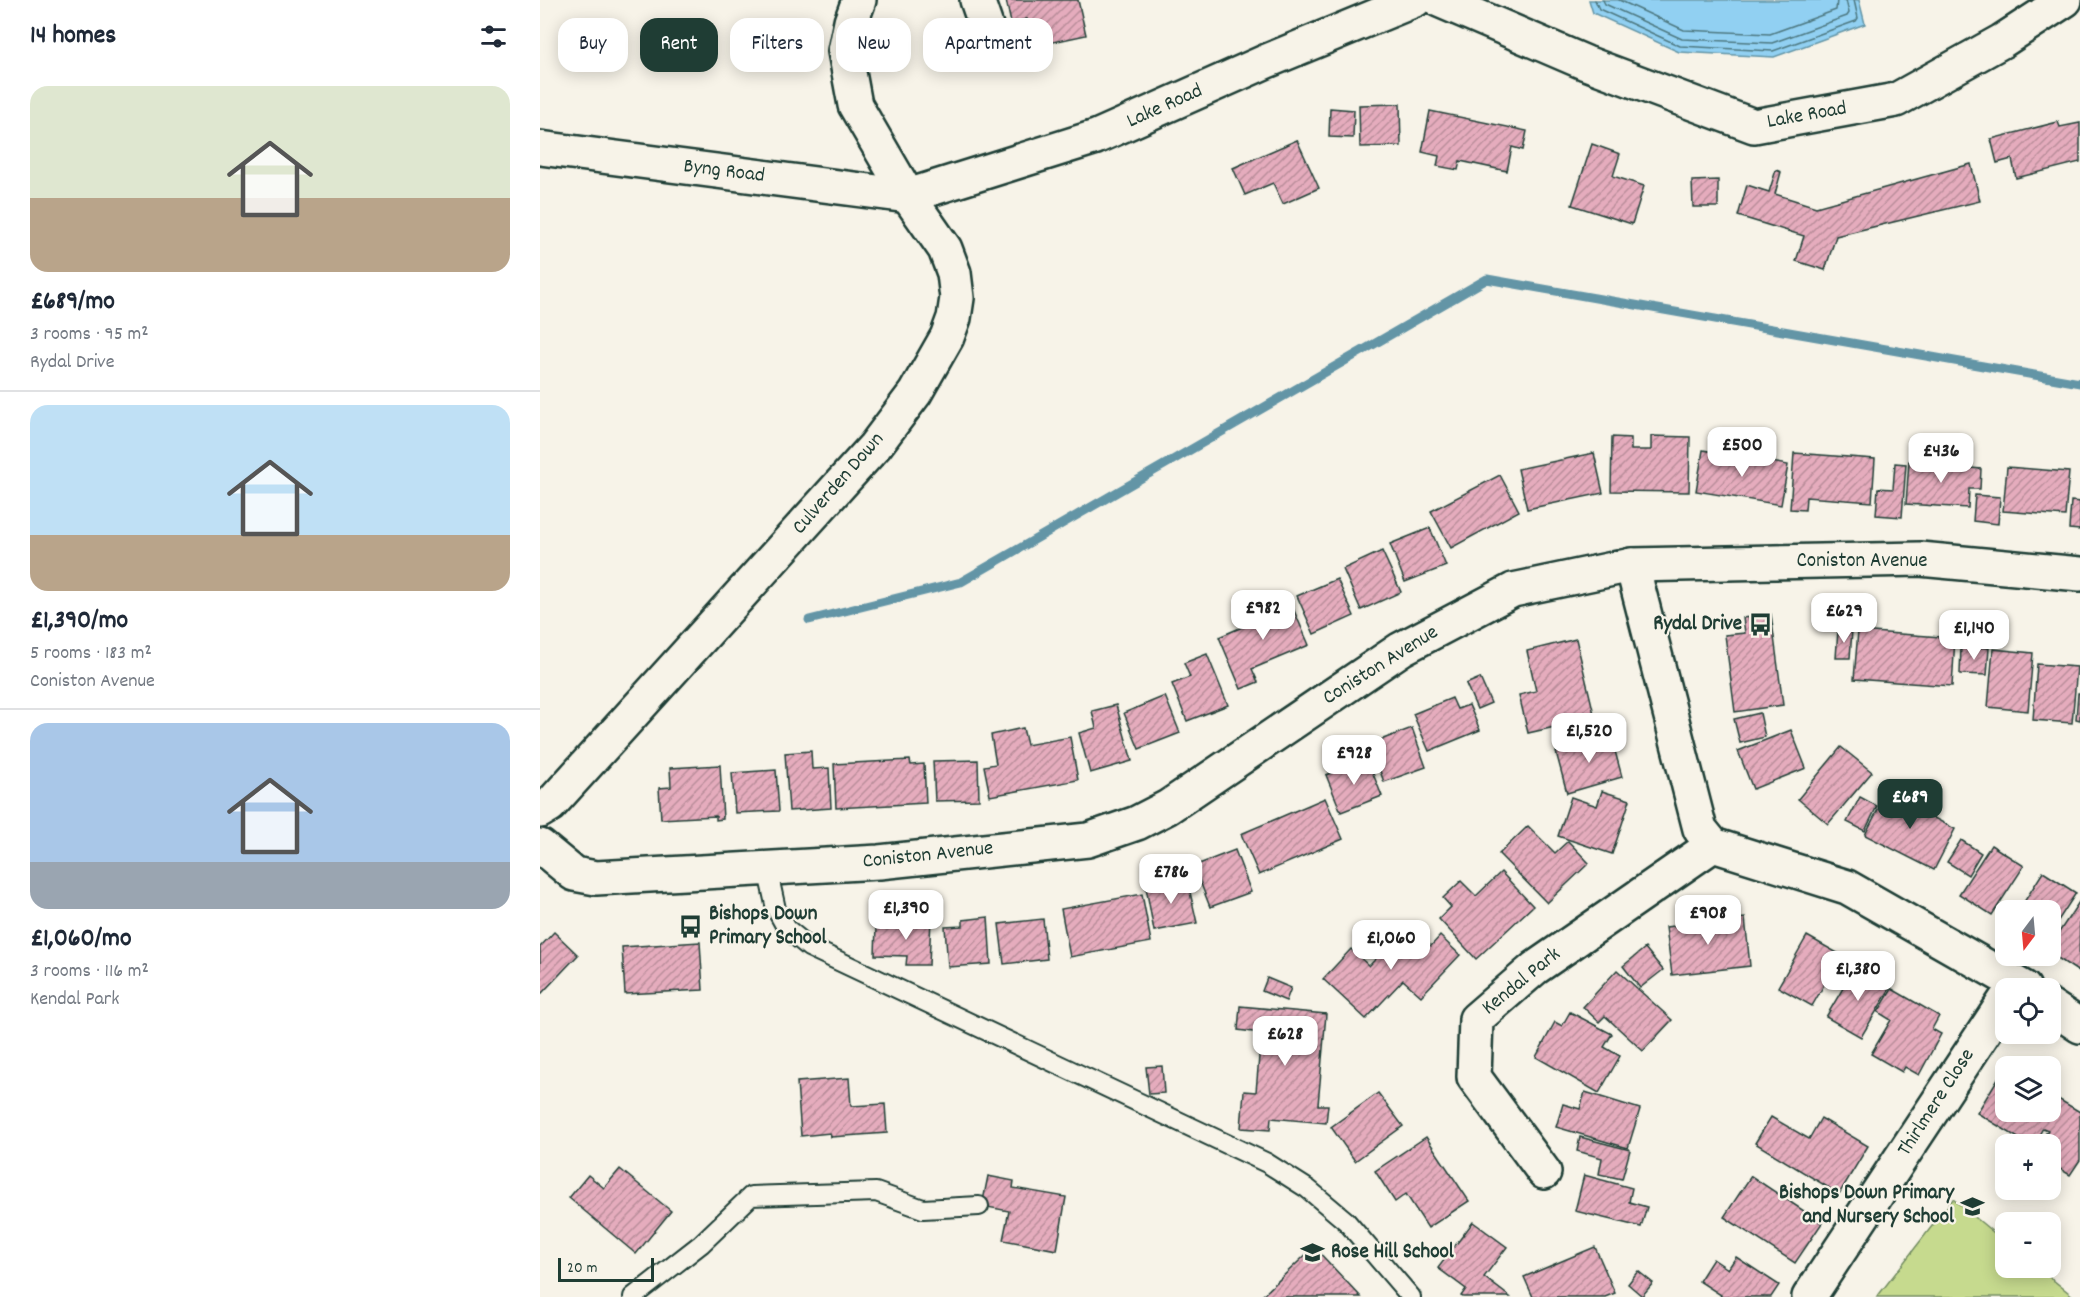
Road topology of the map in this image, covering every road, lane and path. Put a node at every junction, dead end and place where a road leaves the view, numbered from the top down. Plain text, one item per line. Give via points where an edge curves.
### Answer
1 (859, 0) edge
2 (1415, 0) edge
3 (1439, 0) edge
4 (2064, 0) edge
5 (540, 148) edge
6 (908, 196) junction
7 (1632, 565) junction
8 (2080, 574) edge
9 (540, 811) edge
10 (1713, 845) junction
11 (540, 846) edge
12 (767, 868) junction
13 (1995, 978) edge
14 (2061, 1013) edge
15 (1995, 1018) edge
16 (2080, 1026) edge
17 (1544, 1172) dead end
18 (979, 1206) dead end
19 (633, 1297) edge
20 (1411, 1297) edge
21 (1809, 1297) edge

1 - 6 street, Culverden Down via 846,51 855,105
2 - 6 street, Lake Road via 1096,137
3 - 4 street, Lake Road via 1586,63 1754,126 1896,100 2002,41
5 - 6 street, Byng Road
6 - 9 street, Culverden Down via 945,249 954,273 957,298 947,337 915,393 875,446 550,805
7 - 8 street, Coniston Avenue via 1920,560
7 - 10 street via 1700,829
7 - 12 street, Coniston Avenue via 1513,590 1401,649 1168,807 1137,823 1088,840 879,862
10 - 13 street via 1847,887
10 - 17 street, Kendal Park via 1535,968 1476,1019 1474,1077
11 - 12 street, Coniston Avenue via 574,874 596,878
12 - 20 lane via 776,909 787,929 809,947 1267,1163 1308,1189 1346,1221
14 - 16 street
15 - 21 street, Thirlmere Close
18 - 19 lane via 923,1209 876,1192 751,1196 701,1244

